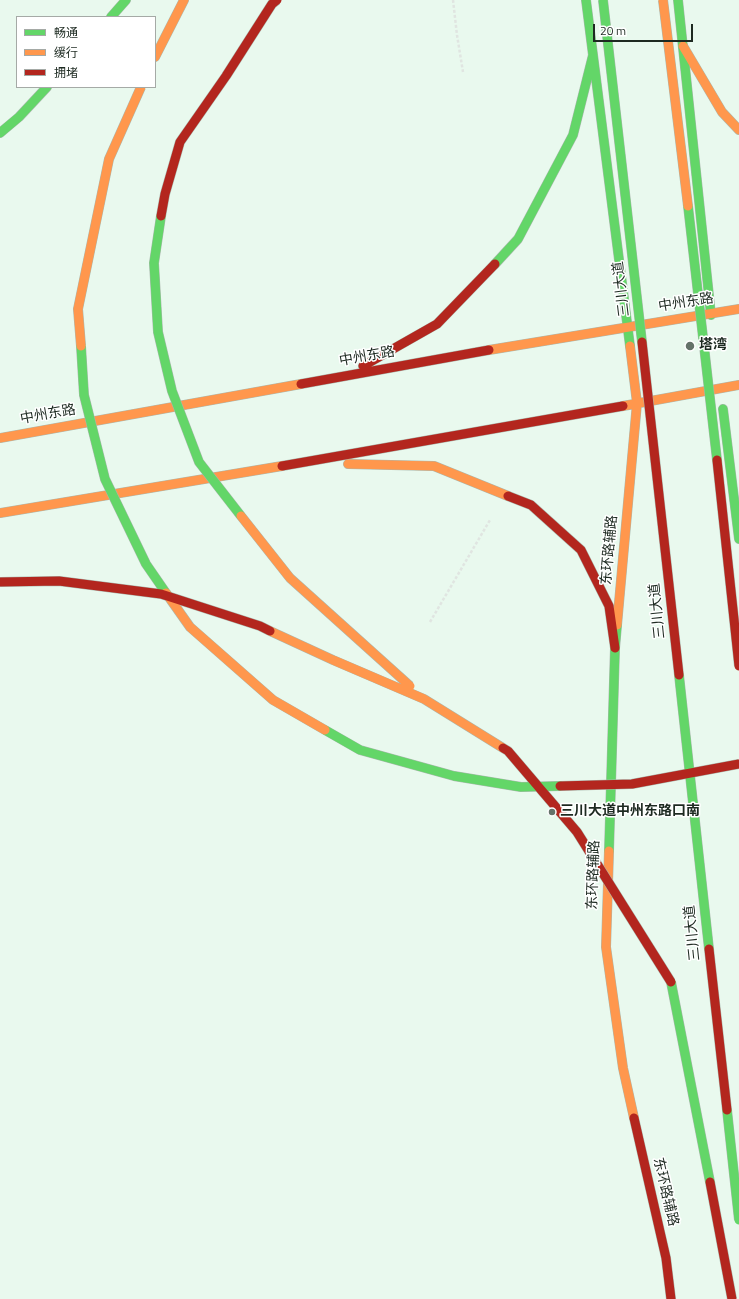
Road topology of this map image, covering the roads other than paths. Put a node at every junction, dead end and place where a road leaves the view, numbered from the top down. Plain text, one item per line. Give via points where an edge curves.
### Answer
1 (126, 0) edge
2 (184, 0) edge
3 (277, 0) edge
4 (586, 0) edge
5 (603, 0) edge
6 (664, 0) edge
7 (678, 0) edge
8 (111, 16) edge
9 (683, 46) junction
10 (156, 55) edge
11 (593, 55) junction
12 (46, 88) edge
13 (141, 88) edge
14 (739, 130) edge
15 (0, 133) edge
16 (739, 309) edge
17 (712, 317) junction
18 (628, 327) junction
19 (349, 374) junction
20 (720, 385) junction
21 (739, 385) edge
22 (637, 403) junction
23 (0, 438) edge
24 (299, 463) junction
25 (0, 513) edge
26 (739, 539) edge
27 (0, 582) edge
28 (615, 648) junction
29 (739, 666) edge
30 (424, 699) junction
31 (739, 764) edge
32 (739, 1220) edge
33 (671, 1299) edge
34 (732, 1299) edge

1 - 8 main road
2 - 10 main road
3 - 30 main road, bridge via 180,142 165,194 154,263 158,332 172,391 199,462 290,578
4 - 11 main road, 东环路辅路
5 - 32 main road, 三川大道, bridge
6 - 29 main road, bridge
7 - 9 main road
9 - 14 main road via 722,112
9 - 17 main road
11 - 18 main road, 东环路辅路
11 - 19 main road via 573,135 518,239 437,324
12 - 15 main road via 20,117
13 - 31 main road, bridge via 109,159 78,309 84,395 105,479 146,564 190,627 273,700 360,750 454,776 520,787 632,784
16 - 17 main road, 中州东路
17 - 18 main road, 中州东路
18 - 19 main road, 中州东路
18 - 22 main road, 东环路辅路
19 - 23 main road, 中州东路
20 - 21 main road
20 - 22 main road
20 - 26 main road
22 - 24 main road
22 - 28 main road, 东环路辅路
24 - 25 main road
24 - 28 main road via 434,466 531,505 582,550 609,606
27 - 30 main road, bridge via 59,581 161,594 260,626
28 - 33 main road, 东环路辅路 via 606,947 623,1068 666,1258
30 - 34 main road, bridge via 508,751 578,832 672,984

